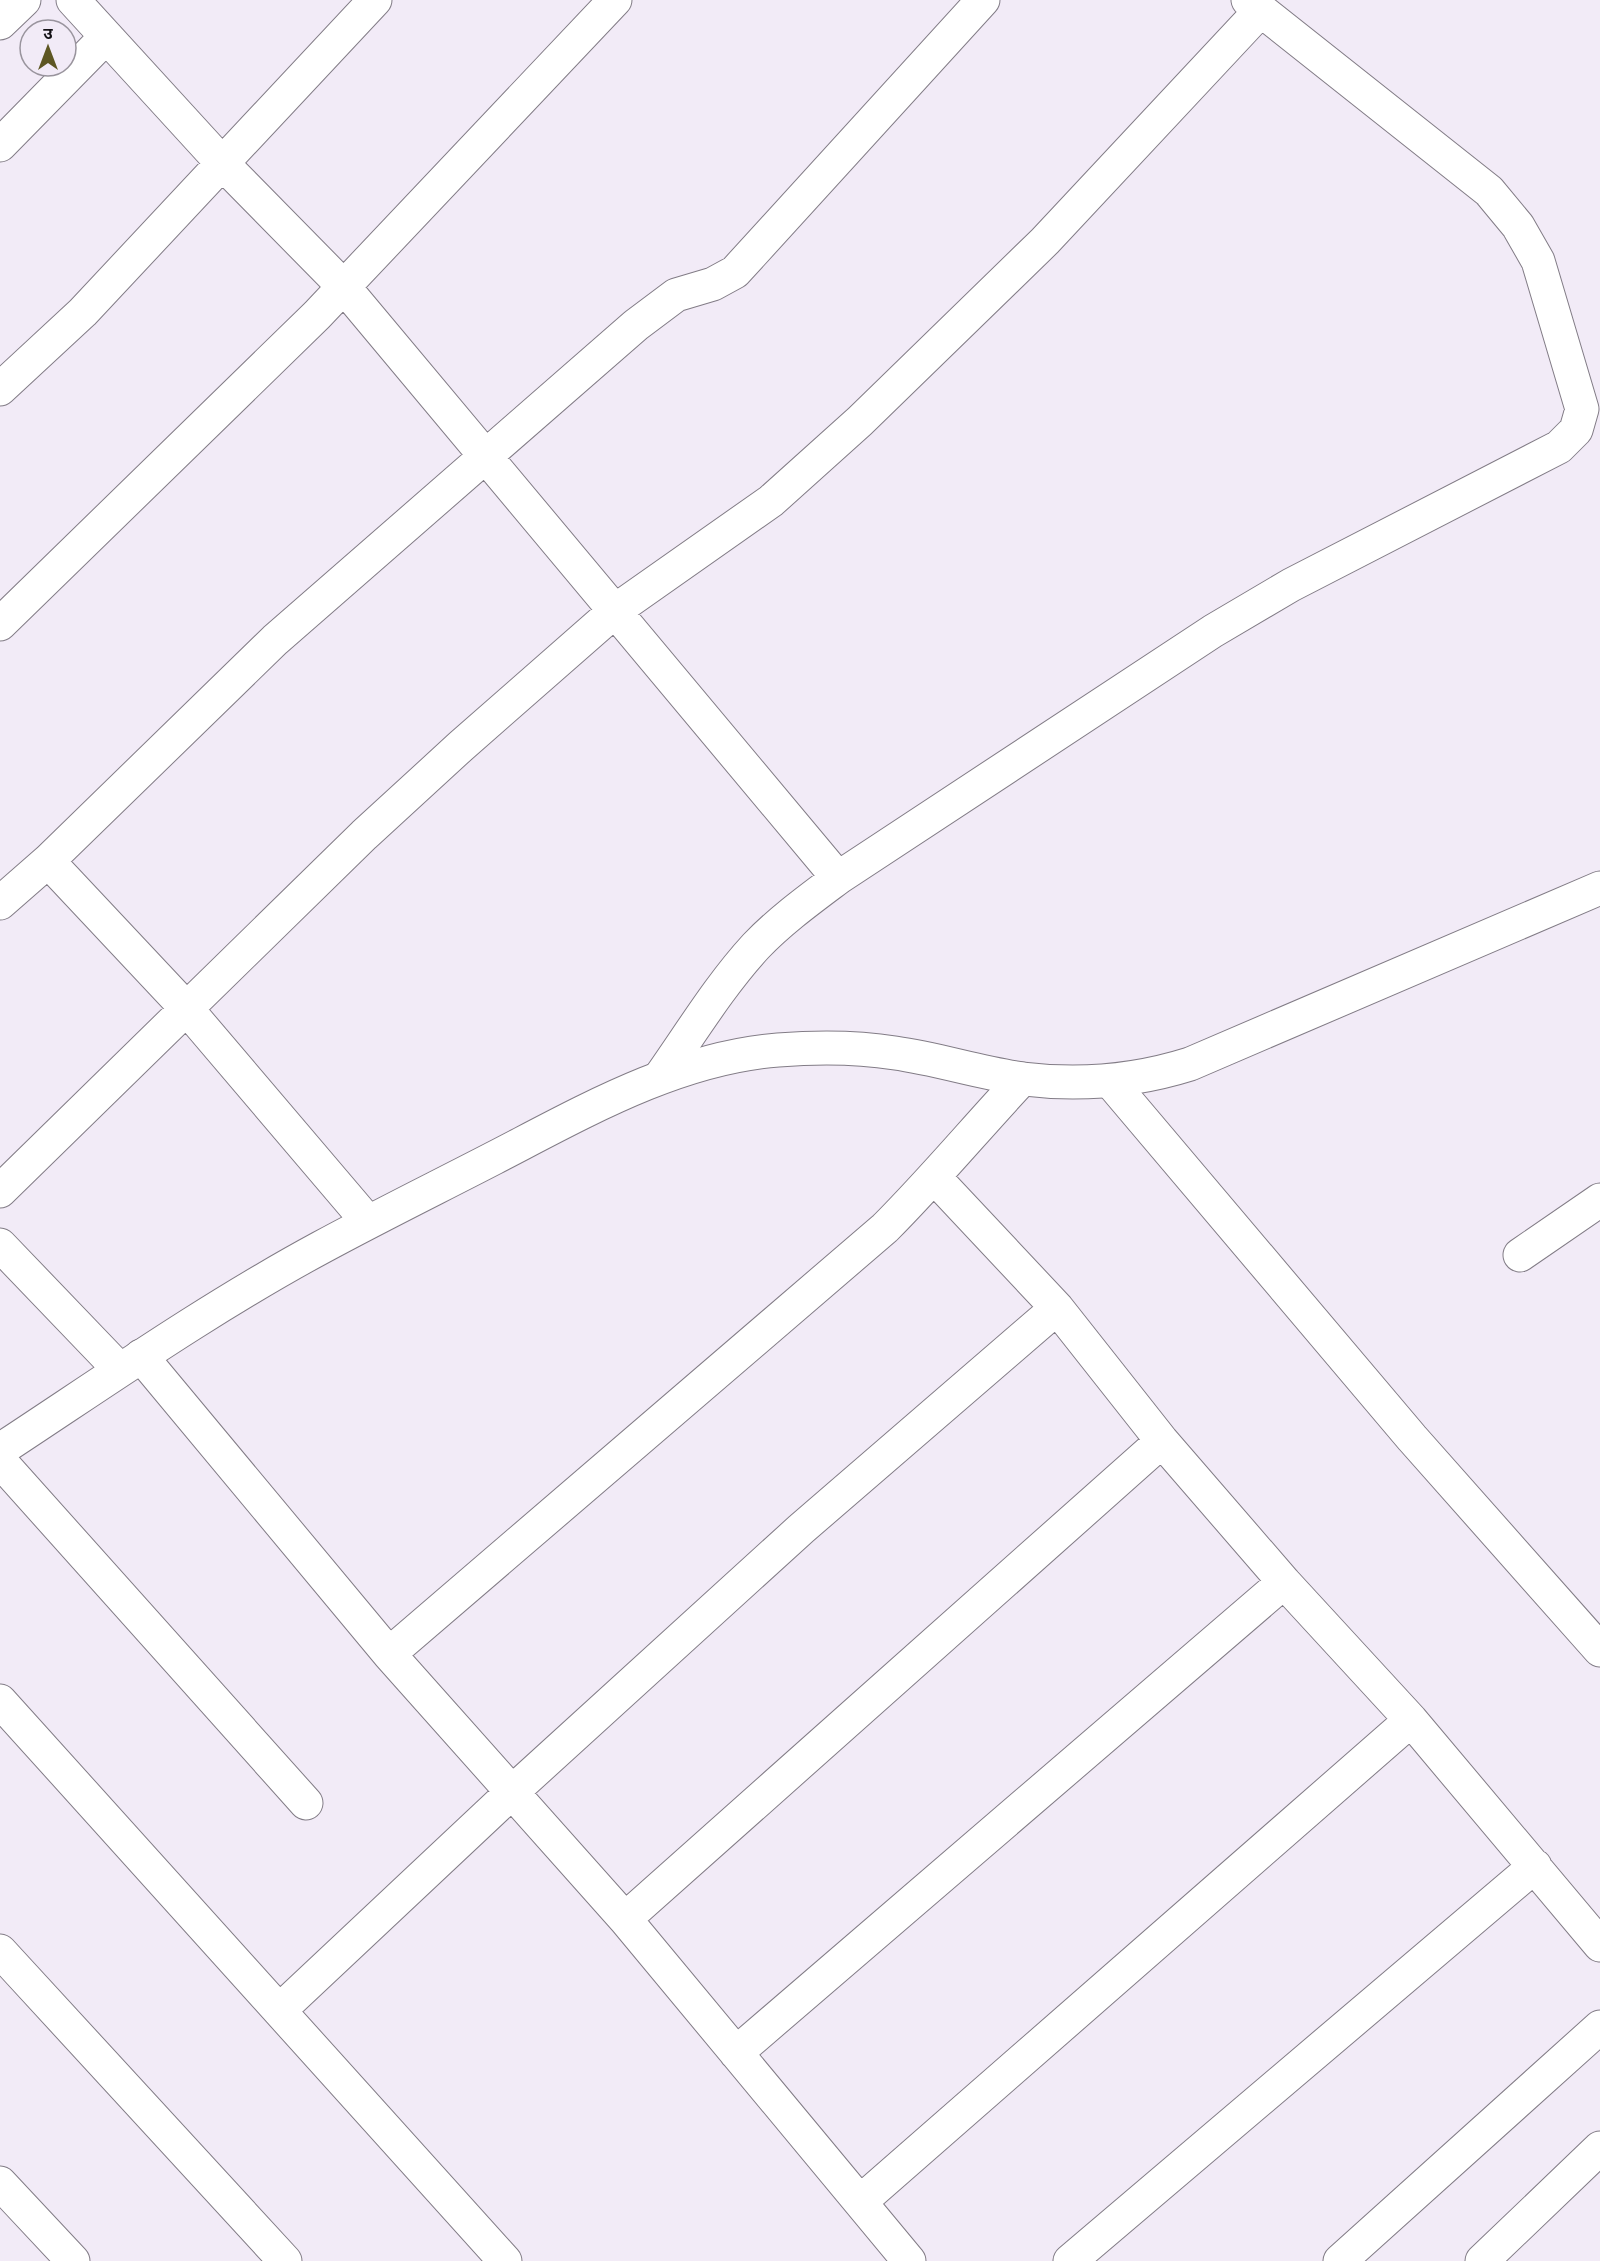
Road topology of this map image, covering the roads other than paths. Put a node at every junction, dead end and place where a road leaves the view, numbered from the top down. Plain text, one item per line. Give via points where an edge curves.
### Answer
1 (24, 0) edge
2 (73, 0) edge
3 (375, 0) edge
4 (615, 0) edge
5 (983, 0) edge
6 (1255, 5) edge
7 (0, 23) edge
8 (106, 37) junction
9 (0, 145) edge
10 (223, 164) junction
11 (344, 287) junction
12 (0, 389) edge
13 (487, 455) junction
14 (616, 610) junction
15 (0, 624) edge
16 (48, 861) junction
17 (838, 878) junction
18 (1597, 893) edge
19 (0, 903) edge
20 (186, 1008) junction
21 (660, 1077) junction
22 (1022, 1079) junction
23 (1110, 1081) junction
24 (935, 1178) junction
25 (0, 1191) edge
26 (1600, 1200) edge
27 (369, 1222) junction
28 (0, 1245) edge
29 (1521, 1255) dead end
30 (1057, 1308) junction
31 (130, 1362) junction
32 (1162, 1441) junction
33 (0, 1450) edge
34 (0, 1461) edge
35 (1284, 1582) junction
36 (1600, 1650) edge
37 (389, 1654) junction
38 (0, 1701) edge
39 (1411, 1720) junction
40 (511, 1793) junction
41 (306, 1803) dead end
42 (1535, 1866) junction
43 (625, 1919) junction
44 (1600, 1945) edge
45 (0, 1951) edge
46 (280, 2010) junction
47 (1600, 2027) edge
48 (736, 2053) junction
49 (1600, 2148) edge
50 (0, 2184) edge
51 (860, 2202) junction
52 (73, 2261) edge
53 (285, 2261) edge
54 (505, 2261) edge
55 (909, 2261) edge
56 (1070, 2261) edge
57 (1340, 2261) edge
58 (1482, 2261) edge

1 - 7 street
2 - 8 street
3 - 10 street
4 - 11 street
5 - 13 street via 735,272 713,284 676,295 659,306
6 - 14 street via 1045,241 860,421 771,501
6 - 17 street via 1489,191 1518,226 1538,261 1582,409 1576,430 1559,447 1291,585 1213,631
8 - 9 street
8 - 10 street
10 - 11 street
10 - 12 street via 83,312
11 - 13 street
11 - 15 street
13 - 14 street
13 - 16 street via 275,640
14 - 17 street
14 - 20 street via 364,835
16 - 19 street
16 - 20 street
17 - 21 street via 798,907 757,945
18 - 23 street via 1190,1064 1151,1077
20 - 25 street
20 - 27 street
21 - 22 street via 723,1057 831,1047 894,1052
21 - 27 street
22 - 23 street
22 - 24 street
23 - 36 street via 1412,1438
24 - 30 street
24 - 37 street via 885,1228
26 - 29 street
27 - 31 street
28 - 31 street
30 - 32 street
30 - 40 street via 801,1529
31 - 33 street
31 - 37 street
32 - 35 street
32 - 43 street
34 - 41 street
35 - 39 street
35 - 48 street
37 - 40 street
38 - 46 street
39 - 42 street
39 - 51 street
40 - 43 street
40 - 46 street
42 - 44 street
42 - 56 street
43 - 48 street
45 - 53 street
46 - 54 street
47 - 57 street
48 - 51 street
49 - 58 street
50 - 52 street
51 - 55 street

